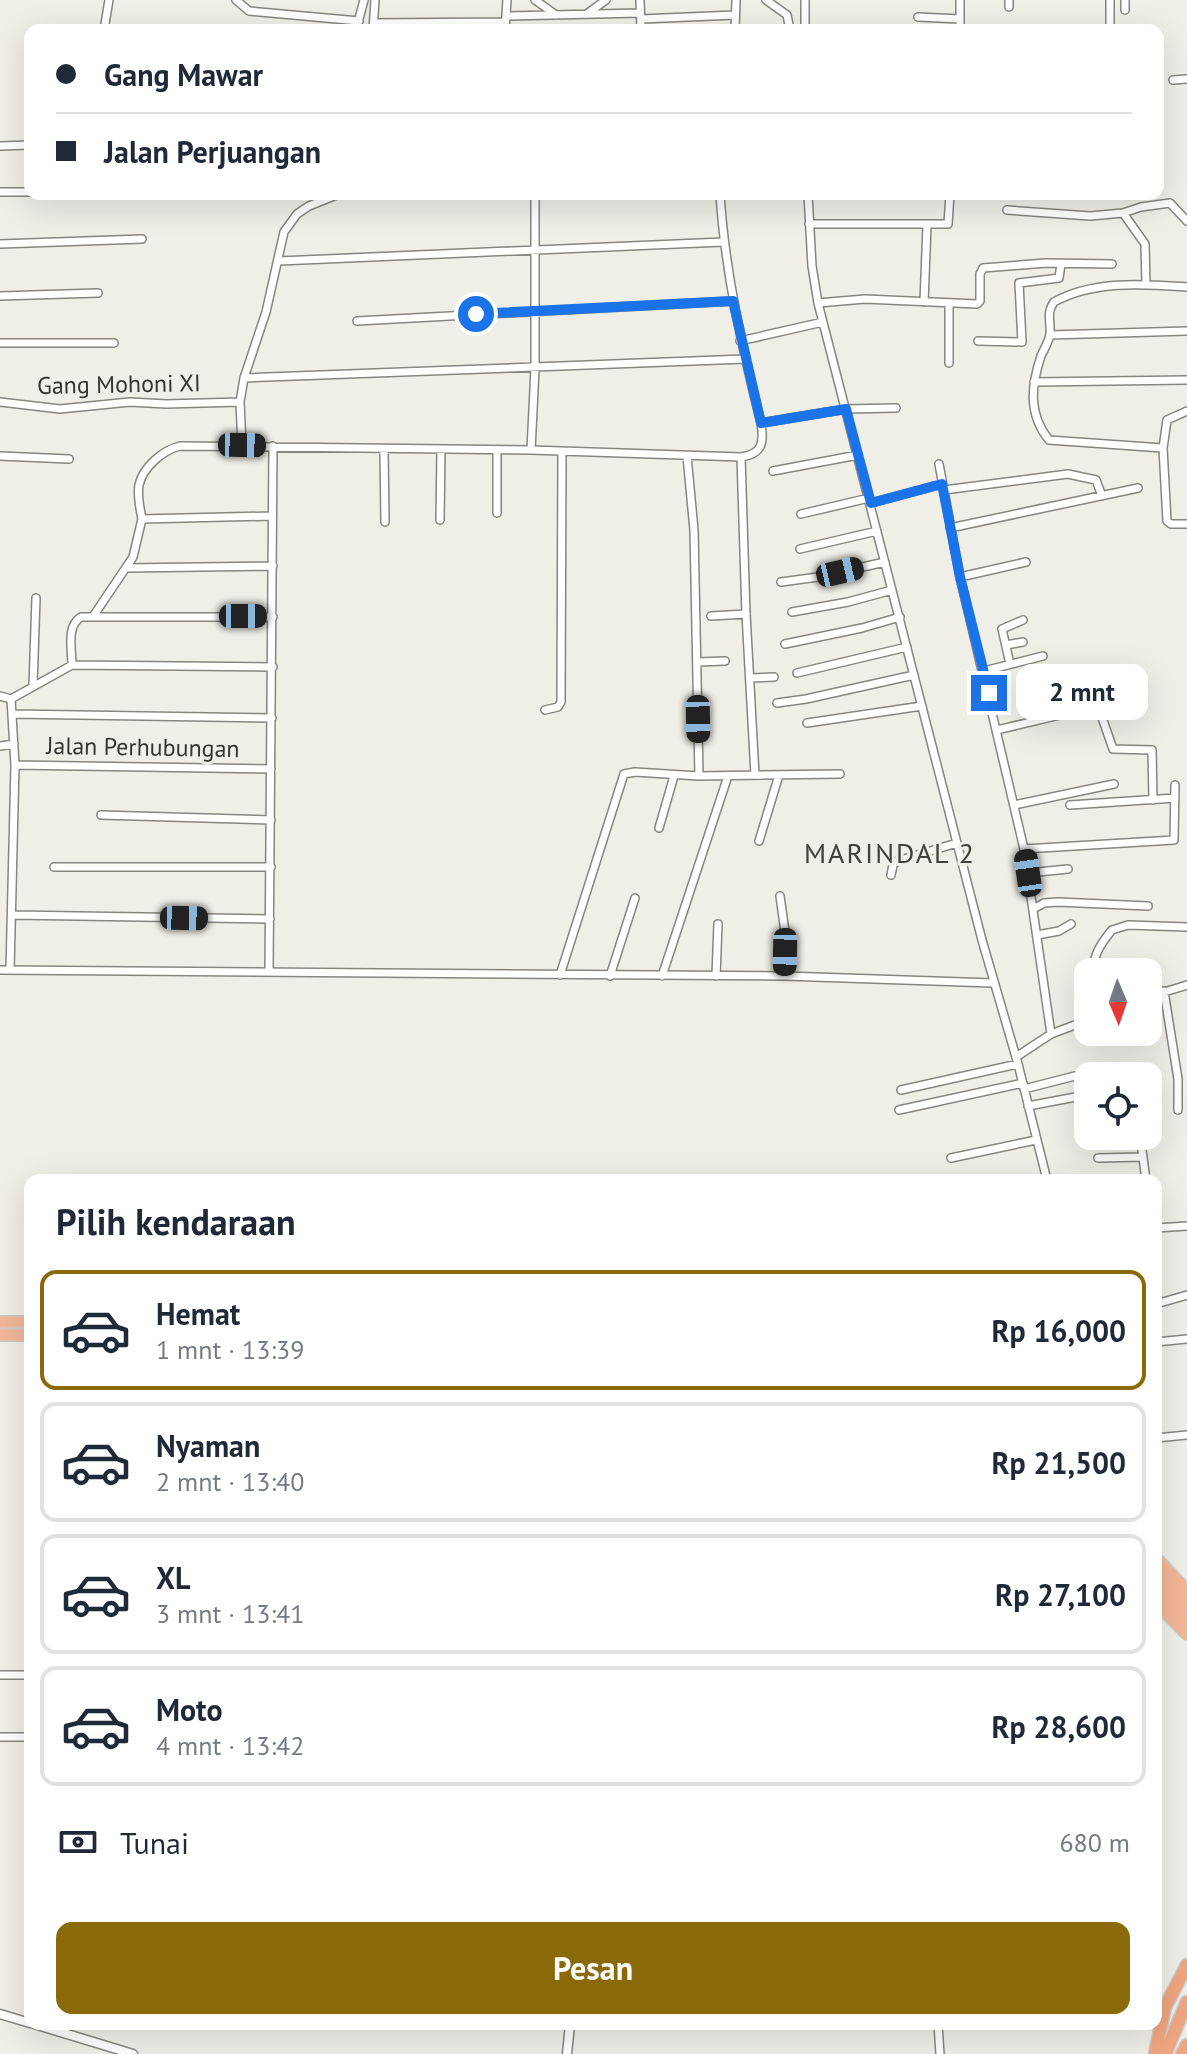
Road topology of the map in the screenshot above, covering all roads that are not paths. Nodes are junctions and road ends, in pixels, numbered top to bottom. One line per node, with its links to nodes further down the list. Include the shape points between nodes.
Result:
1 (109, 0): 24 (street)
2 (236, 0): 22 (street, via 249,11)
3 (364, 0): 22 (street)
4 (375, 0): 26 (street)
5 (507, 0): 23 (street)
6 (535, 0): 17 (street)
7 (606, 0): 16 (street)
8 (640, 0): 19 (street)
9 (736, 0): 18 (street)
10 (766, 0): 30 (street, via 787,15)
11 (805, 0): 31 (street)
12 (960, 0): 21 (street)
13 (1110, 0): 33 (street)
14 (1125, 0): 15 (street)
15 (1125, 10)
16 (586, 14): 17 (street); 19 (street)
17 (556, 15): 23 (street)
18 (735, 15): 19 (street); 29 (street)
19 (641, 16): 28 (street)
20 (918, 17): 21 (street)
21 (960, 19): 32 (street)
22 (359, 21): 25 (street)
23 (506, 23): 27 (street)
24 (105, 24)
25 (358, 24)
26 (374, 24)
27 (462, 24)
28 (641, 24)
29 (735, 24)
30 (789, 24)
31 (805, 24)
32 (960, 24)
33 (1110, 24)
34 (1187, 79): 35 (street)
35 (1173, 80)
36 (24, 145): 37 (street)
37 (0, 146)
38 (0, 192): 39 (street)
39 (24, 192)
40 (324, 200): 54 (street, via 297,214 284,232)
41 (535, 200): 53 (street)
42 (720, 200): 51 (street)
43 (808, 200): 48 (street)
44 (950, 200): 49 (street, via 949,223)
45 (1007, 210): 46 (street)
46 (1123, 213): 47 (street, via 1170,203); 57 (street, via 1145,244)
47 (1187, 221)
48 (809, 224): 49 (street); 63 (street)
49 (927, 225): 62 (street)
50 (142, 239): 52 (street)
51 (723, 242): 53 (street); 61 (street)
52 (0, 244)
53 (535, 250): 54 (street); 65 (street)
54 (279, 261): 77 (street)
55 (1061, 264): 56 (street); 64 (street, via 983,268 980,301); 71 (street, via 1059,278 1019,283 1022,342)
56 (1112, 264)
57 (1146, 284): 58 (street); 69 (street, via 1093,289 1060,299 1050,307)
58 (1187, 287)
59 (98, 293): 60 (street)
60 (0, 296)
61 (733, 301): 65 (street); 70 (street)
62 (924, 302): 63 (street); 64 (street)
63 (818, 303): 67 (street)
64 (949, 303): 75 (street)
65 (535, 311): 66 (street); 76 (street)
66 (357, 321)
67 (823, 322): 70 (street); 83 (street)
68 (1187, 331): 69 (street)
69 (1050, 335): 79 (street)
70 (740, 341): 74 (street)
71 (978, 341)
72 (0, 343): 73 (street)
73 (114, 343)
74 (745, 359): 76 (street); 85 (street)
75 (949, 363)
76 (535, 369): 77 (street); 91 (street)
77 (244, 378): 81 (street)
78 (1187, 380): 79 (street)
79 (1034, 382): 88 (street, via 1033,410 1049,440)
80 (0, 402): 81 (street, Gang Mohoni XI, via 60,409 130,402)
81 (240, 402): 86 (street)
82 (896, 408): 83 (street)
83 (846, 409): 85 (street); 94 (street)
84 (1187, 411): 88 (street, via 1167,420)
85 (761, 423): 97 (street, via 762,447)
86 (242, 445): 87 (street); 108 (street, via 180,446 164,452 139,486)
87 (273, 446): 89 (street); 107 (street)
88 (1163, 448): 111 (street, via 1167,521)
89 (384, 449): 90 (street); 110 (street)
90 (441, 450): 92 (street); 109 (street)
91 (531, 450): 92 (street); 93 (street)
92 (497, 451): 105 (street)
93 (562, 452): 96 (street); 150 (street, via 562,694 560,705)
94 (858, 455): 100 (street); 104 (street)
95 (0, 456): 98 (street)
96 (687, 456): 97 (street); 136 (street)
97 (741, 457): 124 (street)
98 (69, 459)
99 (939, 464): 101 (street)
100 (773, 471)
101 (943, 487): 103 (street, via 1068,474 1096,480); 104 (street); 112 (street)
102 (1138, 488): 103 (street)
103 (1102, 496): 112 (street)
104 (870, 500): 106 (street); 113 (street)
105 (497, 513)
106 (801, 514)
107 (272, 516): 108 (street); 117 (street)
108 (142, 519): 118 (street)
109 (440, 520)
110 (385, 522)
111 (1187, 524)
112 (950, 528): 119 (street)
113 (877, 531): 114 (street); 115 (street)
114 (800, 549)
115 (885, 562): 120 (street); 121 (street)
116 (1026, 562): 119 (street)
117 (273, 566): 118 (street); 127 (street)
118 (127, 568): 125 (street)
119 (960, 577): 140 (street)
120 (781, 582)
121 (892, 590): 123 (street); 128 (street)
122 (36, 598): 145 (street)
123 (792, 612)
124 (746, 614): 126 (street); 144 (street)
125 (94, 615): 127 (street); 138 (street, via 74,622)
126 (711, 616)
127 (273, 617): 139 (street)
128 (900, 617): 131 (street); 133 (street)
129 (1023, 620): 132 (street, via 1002,628)
130 (1023, 642): 132 (street)
131 (785, 644)
132 (1006, 645): 137 (street)
133 (907, 647): 141 (street); 142 (street)
134 (1043, 656): 137 (street)
135 (725, 661): 136 (street)
136 (698, 662): 163 (street)
137 (1010, 664): 140 (street)
138 (72, 665): 139 (street); 145 (street)
139 (273, 667): 152 (street)
140 (984, 671): 154 (street)
141 (797, 673)
142 (914, 675): 148 (street); 149 (street)
143 (774, 677): 144 (street)
144 (750, 678): 160 (street)
145 (33, 686): 147 (street)
146 (0, 696): 147 (street)
147 (11, 699): 151 (street)
148 (777, 703)
149 (922, 706): 153 (street); 177 (street)
150 (545, 710)
151 (13, 714): 152 (street); 155 (street)
152 (272, 718): 158 (street)
153 (807, 723)
154 (997, 730): 169 (street, via 1098,706 1113,749 1152,750); 171 (street)
155 (14, 744): 156 (street); 157 (street)
156 (0, 746)
157 (15, 765): 158 (street, Jalan Perhubungan); 188 (street)
158 (271, 769): 174 (street)
159 (840, 774): 161 (street)
160 (755, 775): 161 (street); 164 (street)
161 (779, 775): 176 (street)
162 (674, 776): 163 (street); 175 (street); 198 (street, via 622,776)
163 (699, 776): 164 (street)
164 (728, 776): 200 (street)
165 (1114, 784): 167 (street)
166 (1175, 785): 168 (street)
167 (1093, 787): 170 (street); 171 (street)
168 (1175, 798): 169 (street); 178 (street, via 1174,840)
169 (1153, 800): 170 (street)
170 (1097, 803): 172 (street)
171 (1014, 805): 178 (street)
172 (1070, 805)
173 (101, 815): 174 (street)
174 (271, 820): 180 (street)
175 (659, 828)
176 (759, 841)
177 (957, 843): 183 (street, via 897,861); 203 (street)
178 (1024, 849): 182 (street)
179 (54, 867): 180 (street)
180 (271, 867): 189 (street)
181 (1068, 869): 182 (street)
182 (1028, 873): 187 (street)
183 (891, 875)
184 (780, 896): 202 (street)
185 (635, 898): 199 (street)
186 (1148, 906): 187 (street, via 1058,902)
187 (1033, 909): 193 (street)
188 (12, 915): 189 (street); 196 (street)
189 (270, 919): 197 (street)
190 (718, 924): 201 (street)
191 (1071, 924): 193 (street)
192 (1187, 927): 194 (street, via 1128,925 1112,930)
193 (1037, 935): 207 (street)
194 (1095, 958)
195 (0, 970): 196 (street)
196 (10, 970): 197 (street)
197 (269, 972): 198 (street)
198 (560, 975): 199 (street)
199 (610, 976): 200 (street)
200 (662, 976): 201 (street)
201 (716, 976): 202 (street)
202 (785, 976): 203 (street)
203 (993, 983): 208 (street)
204 (1187, 985): 205 (street)
205 (1164, 991): 215 (street)
206 (1074, 1025): 207 (street)
207 (1051, 1034): 208 (street)
208 (1017, 1060): 210 (street); 211 (street)
209 (1074, 1076): 210 (street)
210 (1023, 1086): 213 (street); 214 (street)
211 (901, 1090)
212 (1074, 1097): 213 (street)
213 (1028, 1106): 216 (street)
214 (899, 1110)
215 (1178, 1110)
216 (1036, 1140): 219 (street); 221 (street)
217 (1142, 1150): 218 (street)
218 (1143, 1157): 220 (street); 222 (street)
219 (951, 1158)
220 (1098, 1158)
221 (1045, 1174)
222 (1145, 1174)
223 (1187, 1226): 224 (street)
224 (1162, 1228)
225 (1187, 1295): 226 (street)
226 (1162, 1302)
227 (0, 1322): 228 (highway)
228 (24, 1322)
229 (0, 1335): 230 (highway)
230 (24, 1335)
231 (1187, 1339): 232 (street)
232 (1162, 1341)
233 (1187, 1435): 234 (street)
234 (1162, 1437)
235 (1162, 1564): 237 (highway)
236 (1162, 1579): 239 (highway)
237 (1187, 1591)
238 (1162, 1594): 241 (highway)
239 (1187, 1606)
240 (1162, 1609): 242 (highway)
241 (1187, 1621)
242 (1187, 1634)
243 (0, 1675): 244 (street)
244 (24, 1675)
245 (0, 1737): 246 (street)
246 (24, 1737)
247 (1187, 1965): 251 (highway)
248 (1187, 2002): 261 (highway)
249 (0, 2014): 250 (street)
250 (24, 2021)
251 (1162, 2021)
252 (55, 2030): 257 (street)
253 (569, 2030): 258 (street)
254 (938, 2030): 259 (street)
255 (1160, 2030): 260 (highway)
256 (1187, 2045): 262 (highway)
257 (133, 2054)
258 (567, 2054)
259 (940, 2054)
260 (1155, 2054)
261 (1165, 2054)
262 (1182, 2054)

